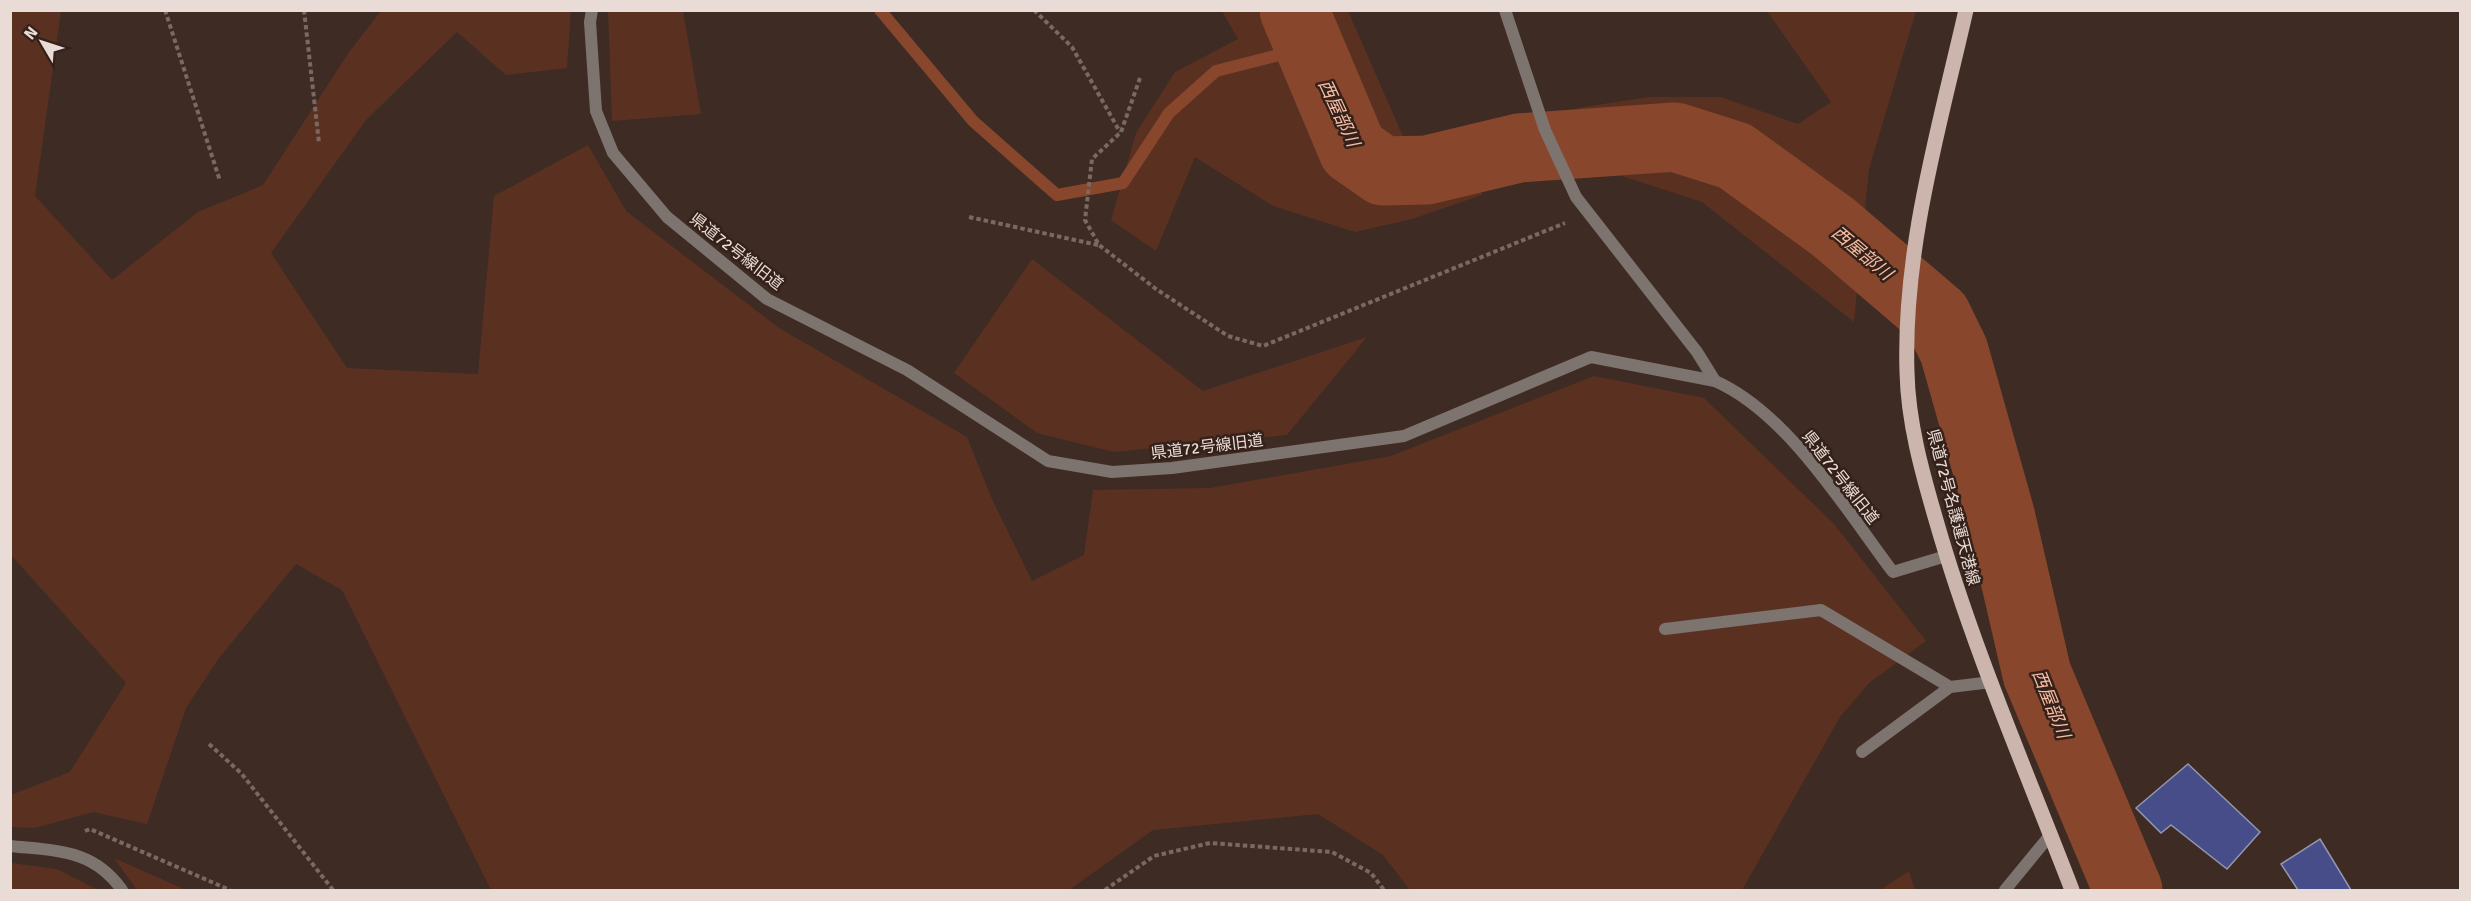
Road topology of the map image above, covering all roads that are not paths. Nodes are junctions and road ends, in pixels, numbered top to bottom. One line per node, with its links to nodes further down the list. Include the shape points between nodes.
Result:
1 (592, 10): 4 (street, 県道72号線旧道, via 596,111 613,153 667,217 767,298 907,370 1048,461 1112,472 1172,468 1404,436 1591,357)
2 (1505, 10): 4 (street, via 1545,130 1576,197 1697,352)
3 (1966, 10): 5 (main road, 県道72号名護運天港線, via 1923,197 1907,335 1910,408 1920,463)
4 (1715, 381): 5 (street, 県道72号線旧道, via 1746,398 1800,447 1893,572)
5 (1946, 556): 7 (main road, 県道72号名護運天港線)
6 (1665, 629): 8 (street, via 1821,610)
7 (1992, 682): 8 (street); 10 (main road, 県道72号名護運天港線)
8 (1950, 687): 9 (street)
9 (1862, 752)
10 (2050, 834): 13 (street); 14 (main road, 県道72号名護運天港線)
11 (10, 846): 12 (street, via 70,852 110,873)
12 (122, 891)
13 (2005, 891)
14 (2072, 891)

